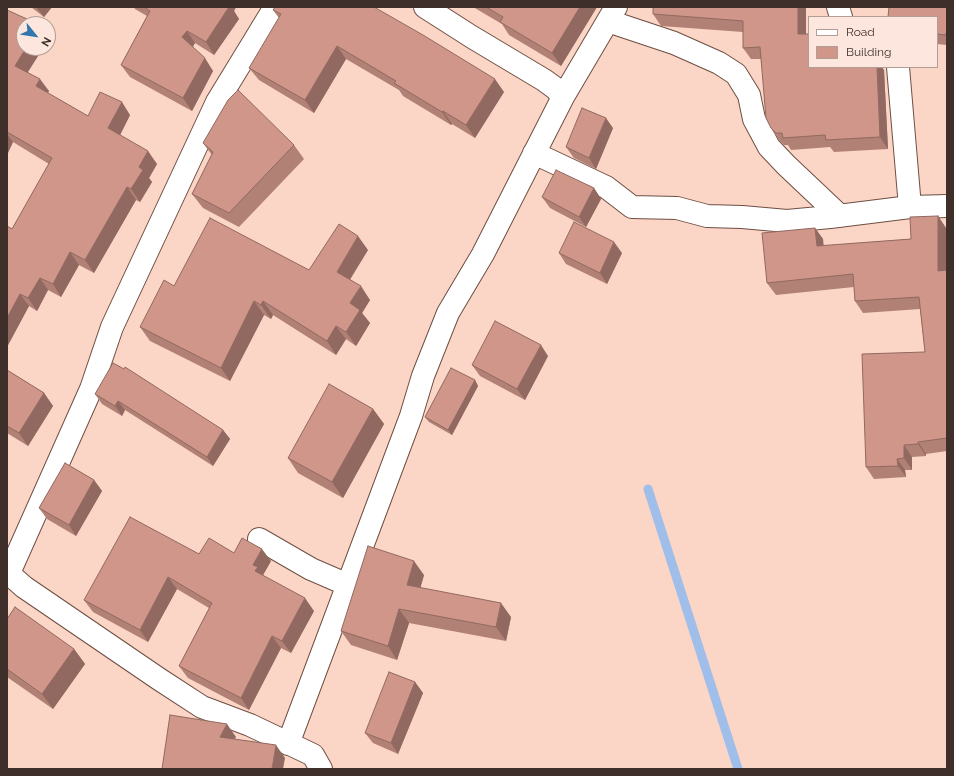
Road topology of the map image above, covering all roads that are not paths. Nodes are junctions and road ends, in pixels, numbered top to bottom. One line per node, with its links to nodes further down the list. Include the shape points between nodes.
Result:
1 (275, 7): 11 (street, via 217,102 112,328 91,389)
2 (425, 7): 5 (street, via 544,80)
3 (612, 14): 5 (street); 9 (street, via 719,63 736,74 749,95 754,119 769,147)
4 (898, 68): 8 (street)
5 (563, 96): 6 (street)
6 (534, 153): 9 (street, via 606,187 632,207 677,208 708,216 742,216 787,221); 12 (street, via 483,254 448,313)
7 (947, 206): 8 (street)
8 (910, 207): 9 (street)
9 (840, 216)
10 (259, 539): 12 (street, via 311,569)
11 (8, 572): 13 (street, via 24,587 202,706 250,725)
12 (348, 585): 13 (street)
13 (288, 744): 14 (street, via 313,755)
14 (321, 769)

